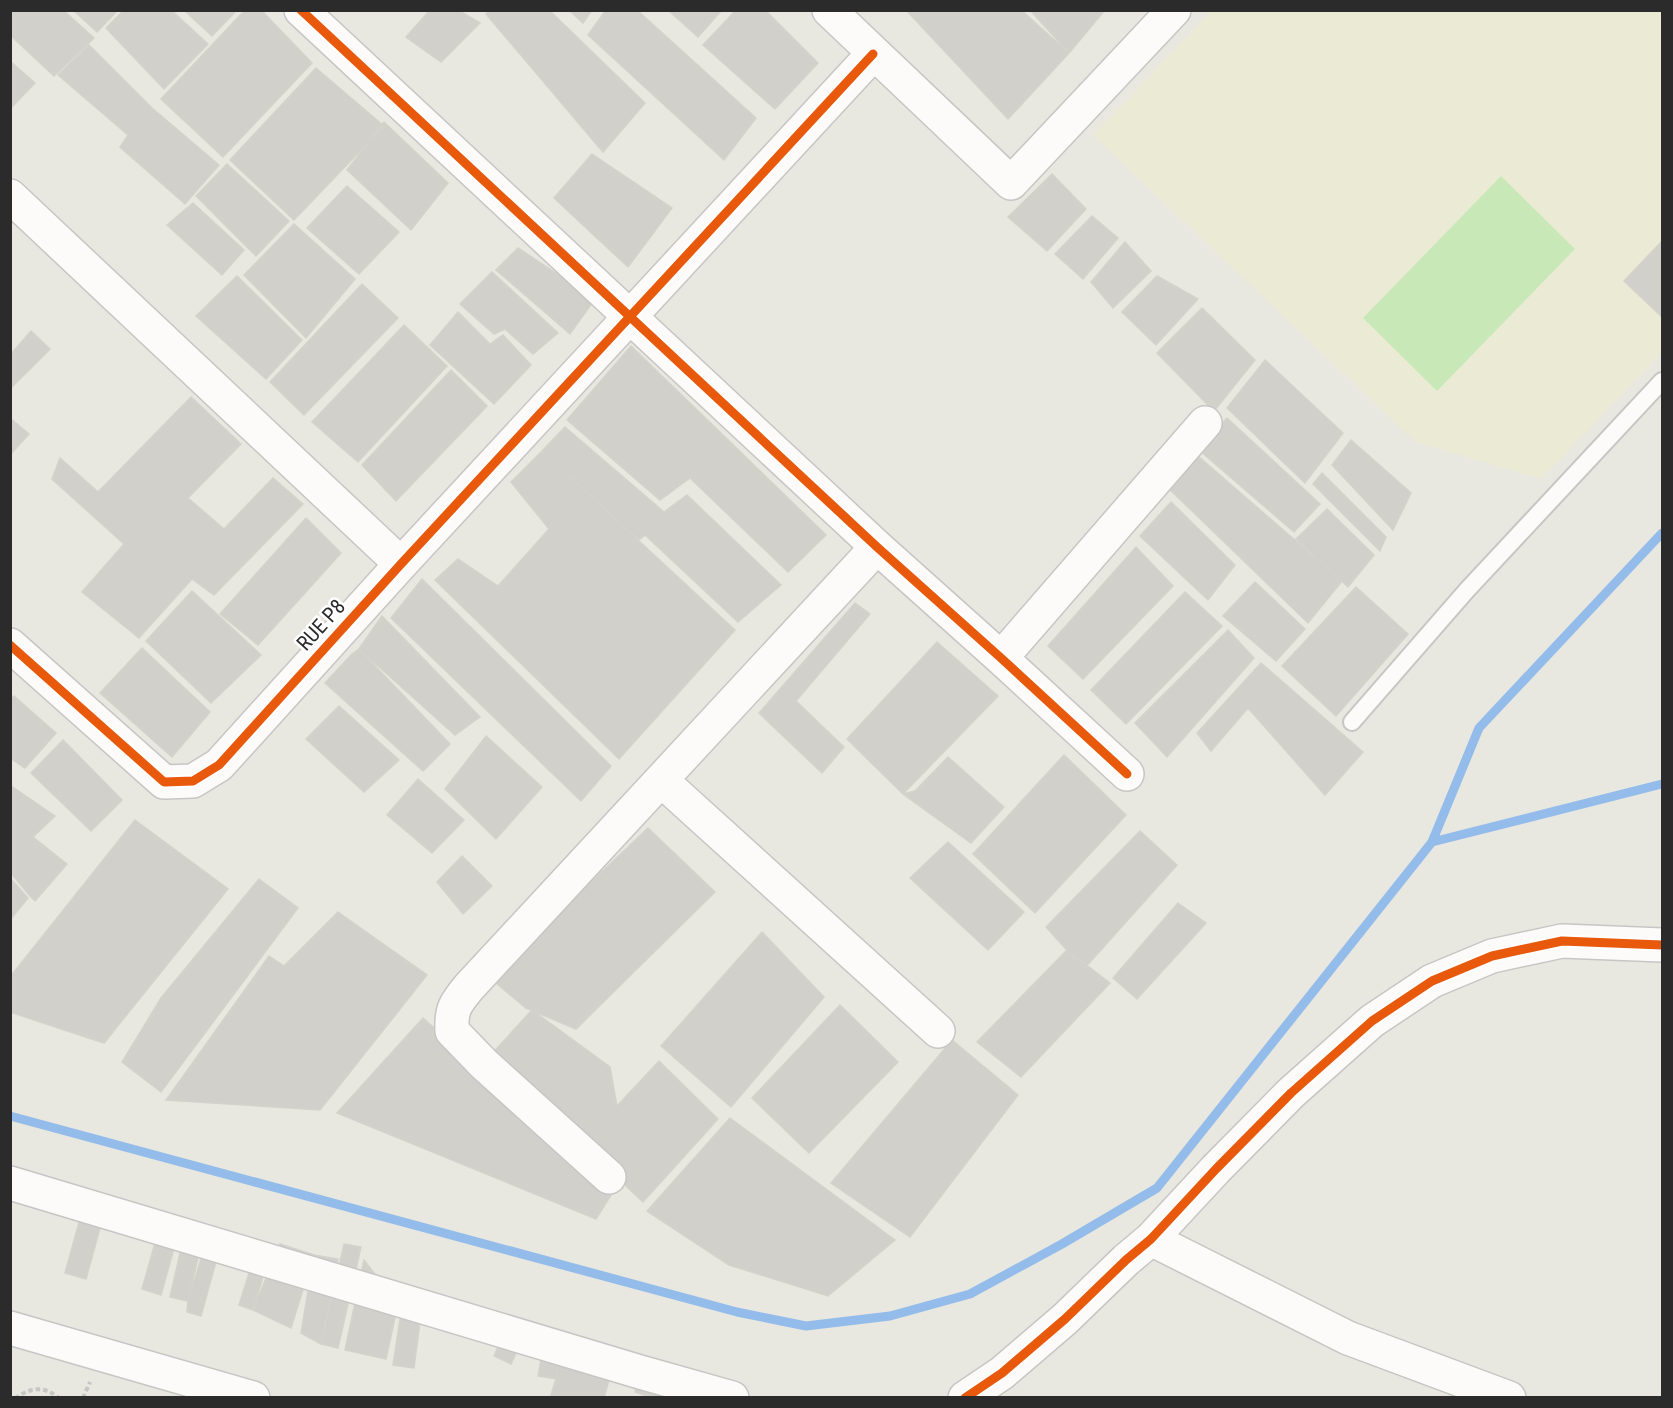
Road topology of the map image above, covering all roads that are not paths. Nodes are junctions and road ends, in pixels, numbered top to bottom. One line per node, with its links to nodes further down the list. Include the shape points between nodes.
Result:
1 (302, 10): 6 (street)
2 (829, 10): 4 (street)
3 (1174, 10): 4 (street, via 1011,183)
4 (873, 54): 6 (street, RUE P8)
5 (10, 196): 10 (street)
6 (630, 316): 9 (street); 10 (street, RUE P8)
7 (1662, 381): 13 (lane, via 1467,590)
8 (1205, 423): 12 (street)
9 (877, 547): 12 (street); 15 (street)
10 (401, 564): 11 (street, RUE P8, via 219,765 193,781 164,782)
11 (10, 645)
12 (1001, 658): 14 (street)
13 (1352, 722)
14 (1127, 774)
15 (661, 780): 17 (street); 18 (street, via 469,987 452,1014 452,1031 465,1045)
16 (1662, 945): 20 (street, via 1562,941 1492,956 1432,981 1372,1021 1292,1094)
17 (938, 1031)
18 (609, 1178)
19 (10, 1183): 23 (street)
20 (1151, 1239): 24 (street, via 1002,1373); 25 (street, via 1348,1338)
21 (10, 1328): 22 (street)
22 (253, 1398)
23 (732, 1398)
24 (965, 1398)
25 (1509, 1398)

